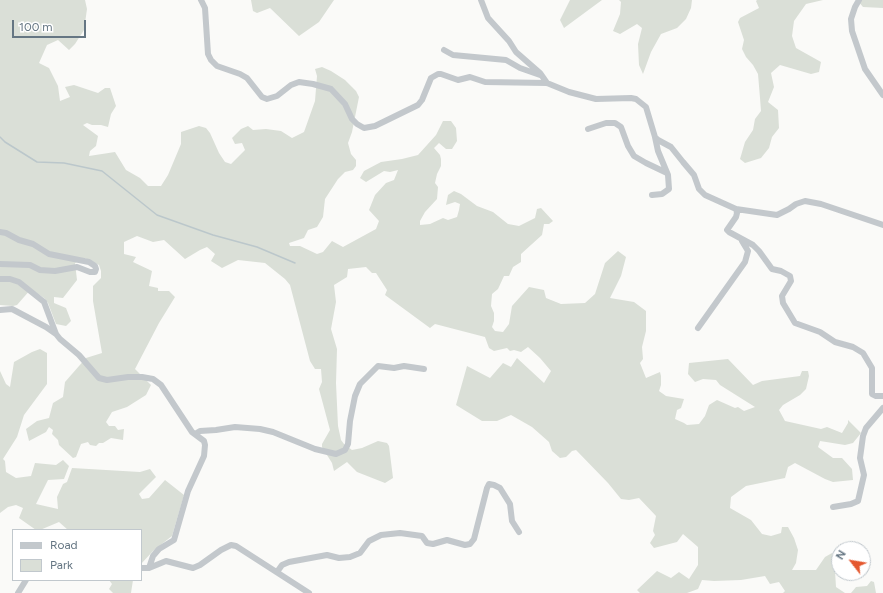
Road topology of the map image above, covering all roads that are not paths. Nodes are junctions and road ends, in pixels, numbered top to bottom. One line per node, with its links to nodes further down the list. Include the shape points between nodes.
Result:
1 (201, 0): 6 (street, via 205,8 208,54 217,66 247,78 262,97 277,96 299,82 331,89 345,104 352,119 364,128 375,126 418,105 431,78 438,74 458,80 470,77 484,82)
2 (481, 0): 5 (street, via 488,18 516,52)
3 (859, 0): 7 (street, via 851,19 852,31 865,69)
4 (444, 50): 5 (street, via 453,55 506,60)
5 (542, 75): 6 (street)
6 (547, 83): 9 (street, via 596,99 636,99 646,107)
7 (883, 95)
8 (588, 129): 10 (street, via 615,123 621,127 634,156)
9 (655, 137): 10 (street); 12 (street, via 671,148 694,175 699,189 705,195)
10 (667, 173): 11 (street, via 669,189 662,194)
11 (652, 194)
12 (736, 209): 13 (street, via 777,215 806,201); 15 (street, via 736,217 727,230)
13 (883, 225)
14 (0, 232): 16 (street, via 33,244 49,254 89,262 96,269 95,272 77,268 55,271)
15 (740, 238): 19 (street, via 748,251 745,262); 22 (street, via 753,245 772,269 790,276 791,281 782,296 783,303 795,323 863,353 872,368 872,394)
16 (0, 264)
17 (0, 279): 20 (street, via 19,282 44,302)
18 (0, 310): 20 (street, via 12,309)
19 (698, 328)
20 (56, 334): 24 (street, via 99,378 153,379 161,385)
21 (424, 369): 24 (street, via 378,366 360,384 350,421 348,444 345,450 336,454 260,429 235,427 200,431)
22 (883, 396)
23 (883, 408): 25 (street, via 866,428 863,436 860,458 864,475 858,501)
24 (195, 434): 28 (street, via 204,441 204,456 188,491 174,540 159,549 153,556)
25 (833, 507)
26 (519, 532): 29 (street, via 512,521 510,504 500,488 489,484 474,539 470,544 447,540 433,544 427,543 422,536 400,533 380,535 368,541 360,553 350,557 327,556 289,562 282,565)
27 (142, 568): 28 (street)
28 (149, 568): 29 (street, via 166,561 193,568 231,545)
29 (277, 572): 32 (street)
30 (25, 581): 31 (street)
31 (18, 593)
32 (309, 593)

